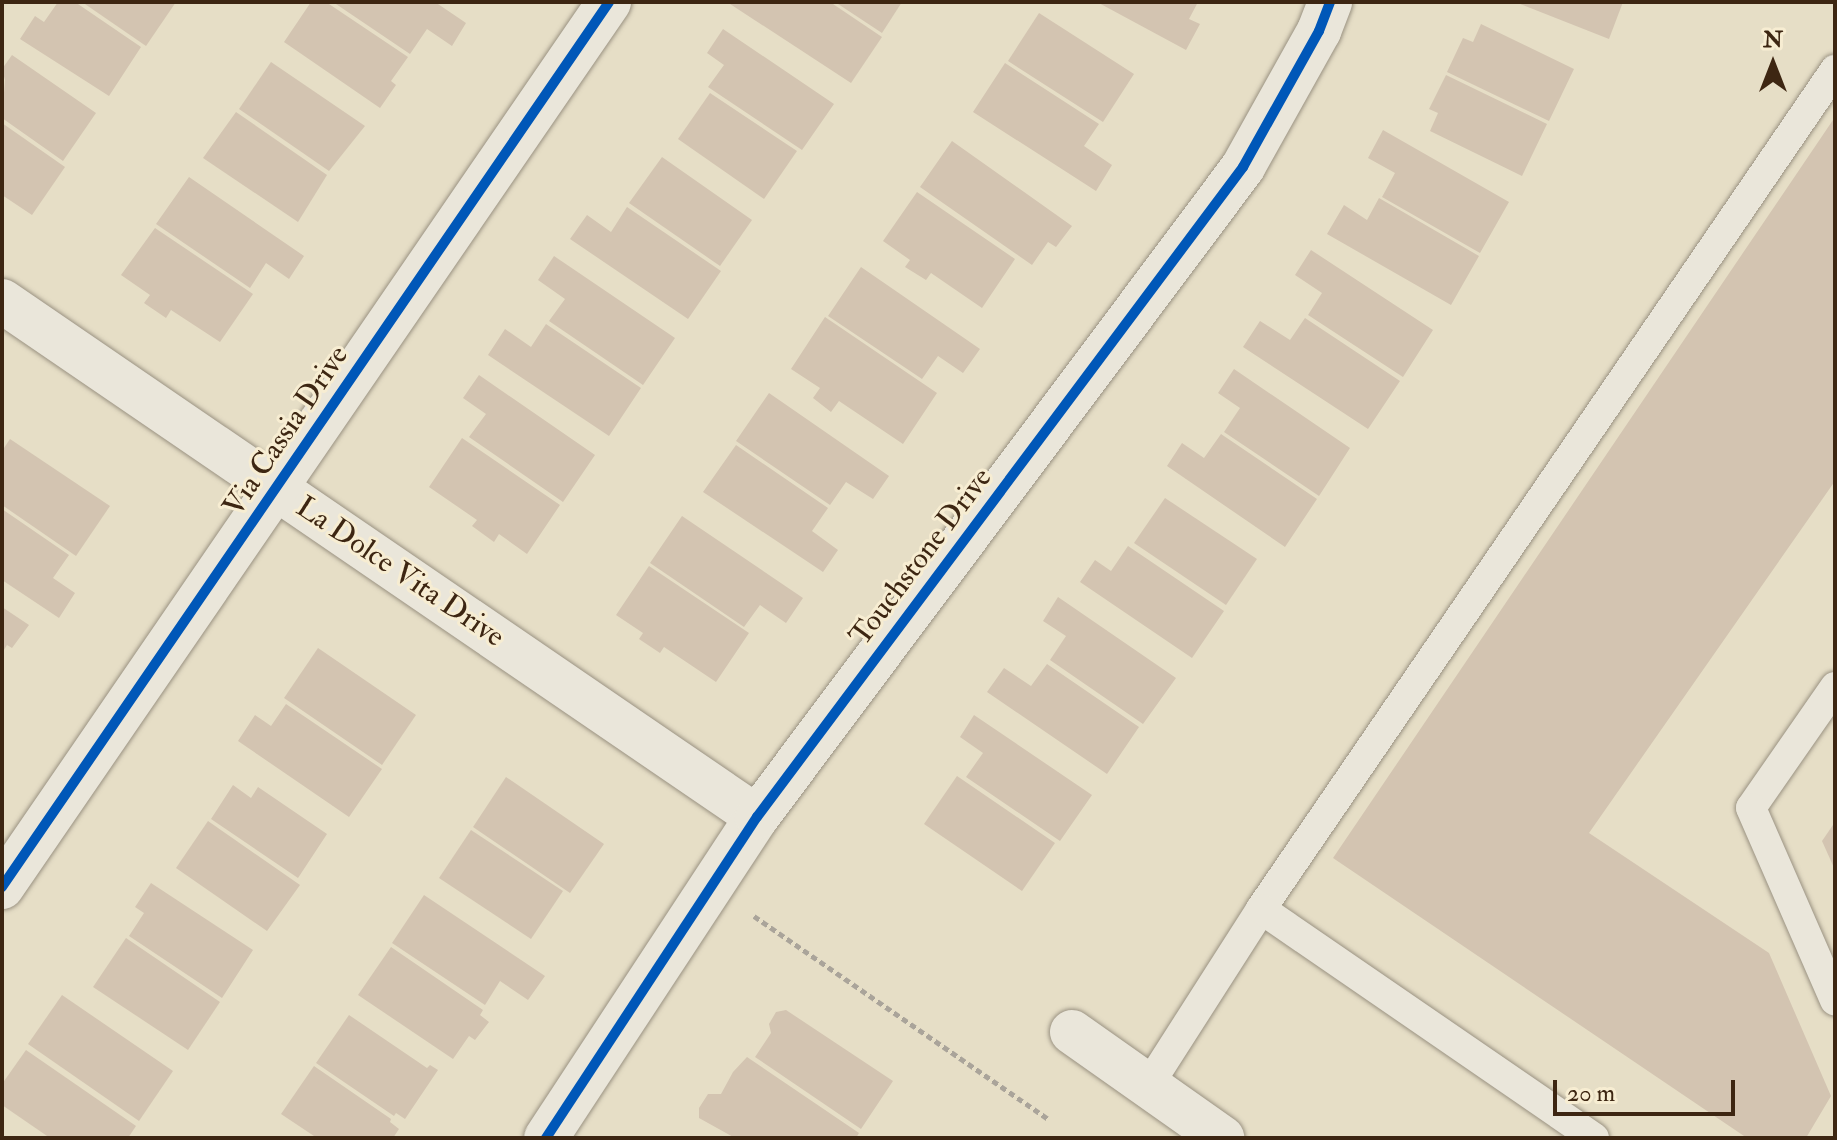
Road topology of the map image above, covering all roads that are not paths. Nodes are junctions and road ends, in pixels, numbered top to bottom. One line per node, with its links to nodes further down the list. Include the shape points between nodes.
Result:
1 (609, 2): 5 (street, Via Cassia Drive)
2 (1330, 2): 7 (street, Touchstone Drive, via 1243,167)
3 (1835, 70): 9 (lane)
4 (2, 301): 5 (street, La Dolce Vita Drive)
5 (277, 488): 7 (street, La Dolce Vita Drive); 8 (street, Via Cassia Drive)
6 (1835, 687): 10 (lane, via 1751,808)
7 (757, 817): 13 (street, Touchstone Drive)
8 (2, 887)
9 (1261, 909): 12 (lane); 15 (lane)
10 (1835, 1000)
11 (1072, 1032): 12 (street)
12 (1148, 1086): 14 (street)
13 (546, 1138)
14 (1222, 1138)
15 (1594, 1138)

